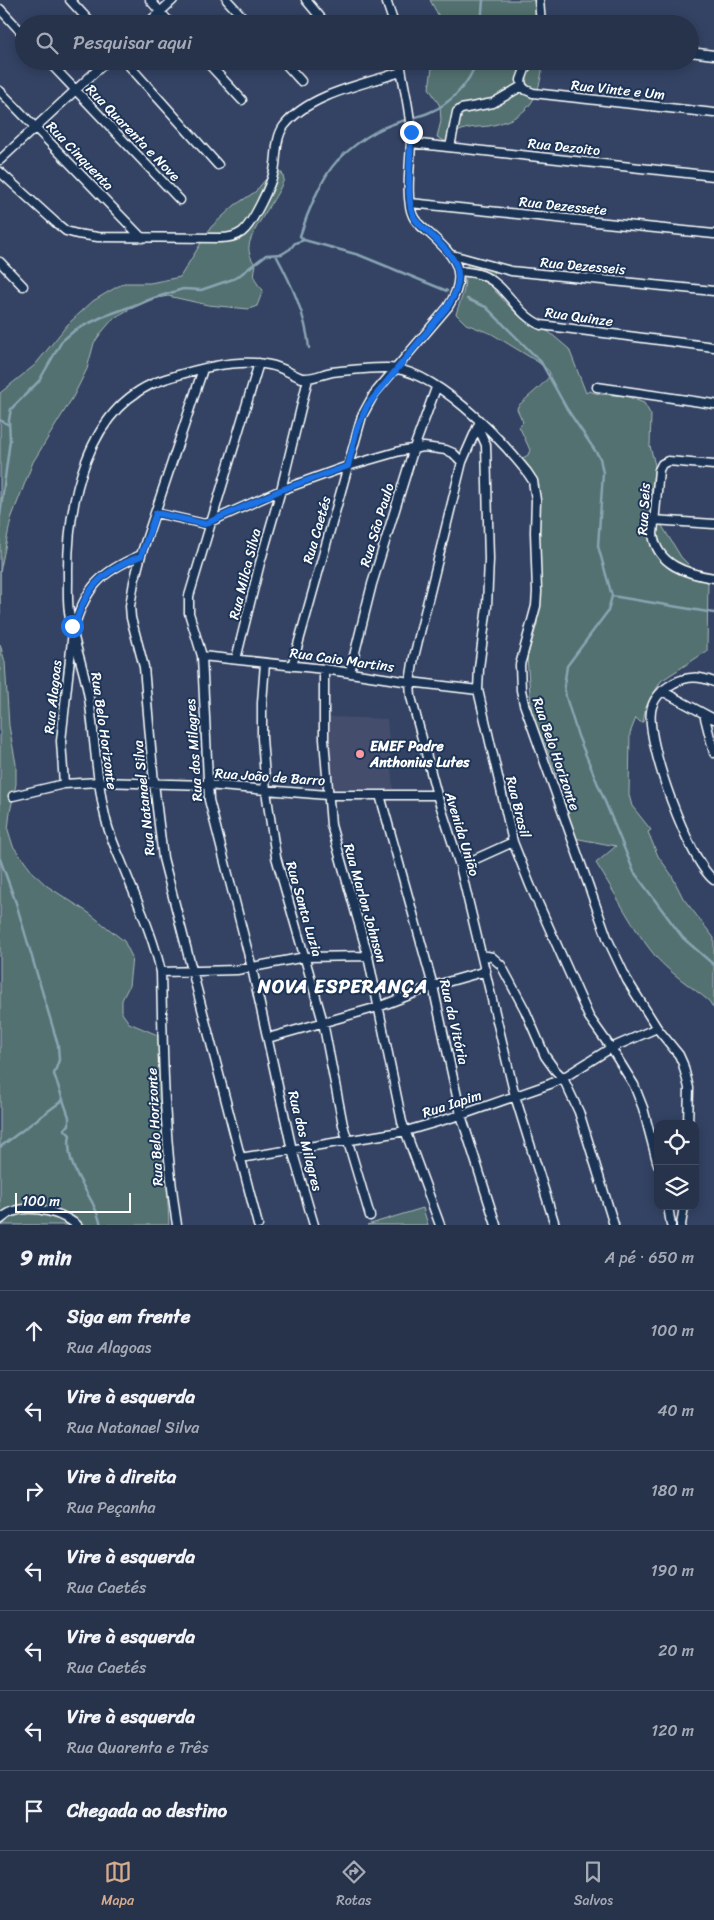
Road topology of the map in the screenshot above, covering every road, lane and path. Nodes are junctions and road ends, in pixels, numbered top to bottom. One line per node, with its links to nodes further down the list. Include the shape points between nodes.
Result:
1 (70, 0): 10 (street)
2 (150, 0): 9 (street)
3 (172, 0): 9 (street)
4 (227, 0): 13 (street)
5 (306, 0): 14 (street)
6 (386, 0): 15 (street)
7 (539, 0): 16 (street)
8 (0, 9): 17 (street)
9 (160, 12): 11 (street); 12 (street)
10 (84, 15)
11 (157, 15)
12 (163, 15)
13 (241, 15)
14 (318, 15)
15 (391, 15)
16 (540, 15)
17 (15, 25)
18 (699, 54): 19 (street)
19 (714, 56)
20 (56, 70): 30 (street, Rua Quarenta e Nove)
21 (97, 70): 30 (street)
22 (134, 70): 37 (street)
23 (214, 70): 31 (street)
24 (292, 70): 27 (street)
25 (525, 70): 28 (street)
26 (401, 72): 34 (street); 43 (street, via 335,93 297,114 284,126 268,190 248,226 241,232 233,237 220,238)
27 (301, 80)
28 (522, 86): 32 (street, Rua Vinte e Um, via 533,93); 35 (street, via 493,103 457,112)
29 (0, 91): 33 (street, Rua Cinquenta)
30 (76, 91): 33 (street); 40 (street, Rua Quarenta e Nove)
31 (242, 100)
32 (714, 113)
33 (36, 127): 36 (street); 43 (street, Rua Cinquenta)
34 (411, 143): 35 (street, Rua Dezoito); 41 (street)
35 (450, 147): 39 (street, Rua Dezoito)
36 (0, 160)
37 (218, 165)
38 (0, 172): 43 (street, via 66,230 86,236)
39 (714, 176)
40 (180, 200)
41 (410, 203): 42 (street, Rua Dezessete); 44 (street, via 418,224)
42 (714, 234)
43 (142, 238)
44 (452, 256): 46 (street); 48 (street, Rua Dezesseis, via 511,271)
45 (0, 262): 47 (street)
46 (459, 272): 49 (street, Rua Quinze, via 476,273 492,280 525,316 541,326); 51 (street, Rua Caetés, via 455,295)
47 (23, 286)
48 (714, 291)
49 (714, 347)
50 (259, 363): 52 (street, Rua Belo Horizonte); 53 (street, Rua Belo Horizonte); 65 (street, Rua dos Milagres)
51 (398, 368): 53 (street, Rua Belo Horizonte, via 330,373); 55 (street, Rua Belo Horizonte, via 410,371); 61 (street, Rua Caetés, via 367,406 357,429)
52 (203, 369): 63 (street, Rua Natanael Silva); 69 (street, Rua Belo Horizonte, via 155,382 139,390 108,421 93,446 75,492 70,528 69,605)
53 (308, 379): 62 (street, Rua Milca Silva)
54 (597, 387): 56 (street)
55 (436, 388): 57 (street, Rua Belo Horizonte, via 463,405); 58 (street, Rua São Paulo)
56 (714, 404)
57 (479, 424): 59 (street, Avenida União); 78 (street, Rua Brasil, via 486,452 489,559); 105 (street, Rua Belo Horizonte, via 527,472 535,491 537,592 520,665 524,704 608,940 627,980)
58 (414, 448): 59 (street, via 438,447 453,453); 61 (street); 75 (street, Rua São Paulo, via 372,584)
59 (462, 462): 76 (street, Avenida União)
60 (714, 464): 64 (street, Rua Seis, via 668,461 662,464)
61 (348, 466): 62 (street); 73 (street, Rua Caetés)
62 (281, 490): 65 (street); 71 (street, Rua Milca Silva)
63 (156, 513): 65 (street, via 198,524); 67 (street, Rua Natanael Silva)
64 (653, 520): 66 (street); 68 (street, Rua Seis, via 654,543 666,561 687,572)
65 (211, 522): 70 (street, Rua dos Milagres, via 189,596 189,613)
66 (714, 524)
67 (141, 556): 69 (street, Rua Alagoas, via 107,573 89,591 82,601); 84 (street, Rua Natanael Silva, via 130,606 144,667)
68 (714, 578)
69 (73, 631): 83 (street, Rua Belo Horizonte, via 88,690); 85 (street, Rua Alagoas, via 61,741)
70 (202, 656): 71 (street, Rua Caio Martins); 86 (street, Rua dos Milagres)
71 (236, 660): 72 (street, Rua Caio Martins)
72 (265, 663): 73 (street, Rua Caio Martins); 87 (street, Rua Santa Luzia, via 262,720)
73 (292, 666): 74 (street, Rua Caio Martins)
74 (324, 669): 75 (street, Rua Caio Martins); 88 (street, Rua Marlon Johnson)
75 (350, 672): 76 (street, Rua Caio Martins)
76 (410, 682): 78 (street, Rua Caio Martins); 89 (street, Avenida União, via 414,710)
77 (714, 682): 79 (street, via 689,677)
78 (478, 690): 92 (street, Rua Brasil)
79 (662, 691): 80 (street); 94 (street, via 653,704 650,717 659,766 687,836 705,871)
80 (704, 714): 81 (street); 82 (street)
81 (714, 719)
82 (714, 753)
83 (99, 782): 84 (street, Rua João de Barro); 85 (street, Rua João de Barro); 100 (street, Rua Belo Horizonte, via 108,828 155,948)
84 (154, 783): 86 (street, Rua João de Barro); 101 (street, Rua Natanael Silva, via 162,858)
85 (64, 784): 90 (street, Rua João de Barro)
86 (207, 785): 87 (street, Rua João de Barro); 98 (street, Rua dos Milagres)
87 (266, 791): 88 (street, Rua João de Barro); 97 (street, Rua Santa Luzia, via 281,877)
88 (327, 794): 91 (street, Rua João de Barro); 96 (street, Rua Marlon Johnson, via 333,837)
89 (437, 795): 91 (street, Rua João de Barro); 93 (street, Avenida União)
90 (13, 796)
91 (380, 796): 102 (street, Rua da Vitória)
92 (513, 842): 93 (street); 107 (street, Rua Brasil, via 589,1017)
93 (460, 866): 95 (street, Avenida União)
94 (714, 880)
95 (482, 955): 99 (street, Avenida União); 108 (street, via 492,957 501,965 545,1056)
96 (368, 956): 97 (street); 103 (street, Rua Marlon Johnson)
97 (305, 957): 98 (street); 104 (street, Rua Santa Luzia)
98 (252, 968): 101 (street); 106 (street, Rua dos Milagres)
99 (486, 971): 102 (street); 109 (street, Avenida União)
100 (161, 972): 101 (street); 122 (street, Rua Belo Horizonte, via 170,1184)
101 (193, 972): 116 (street, Rua Natanael Silva)
102 (433, 986): 103 (street); 110 (street, Rua da Vitória)
103 (378, 1007): 104 (street); 112 (street, Rua Marlon Johnson)
104 (323, 1022): 106 (street); 113 (street, Rua Santa Luzia)
105 (657, 1028): 107 (street, Rua Iapim); 111 (street, Rua Belo Horizonte, via 679,1054 683,1064 689,1088)
106 (268, 1038): 114 (street, Rua dos Milagres)
107 (611, 1048): 108 (street, Rua Iapim); 115 (street, Rua Brasil, via 639,1097)
108 (563, 1078): 109 (street, Rua Iapim); 128 (street, via 579,1112)
109 (515, 1096): 110 (street, Rua Iapim); 127 (street, Avenida União)
110 (461, 1114): 112 (street, Rua Iapim); 126 (street, Rua da Vitória)
111 (688, 1120)
112 (406, 1131): 113 (street, Rua Iapim); 125 (street, Rua Marlon Johnson)
113 (348, 1141): 114 (street, Rua Iapim); 119 (street, Rua Santa Luzia)
114 (292, 1150): 116 (street, Rua Iapim); 124 (street, Rua dos Milagres)
115 (654, 1151)
116 (240, 1158): 123 (street, Rua Natanael Silva)
117 (669, 1210): 129 (street)
118 (683, 1210): 130 (street)
119 (370, 1216)
120 (0, 1220): 121 (street, via 12,1212 35,1209)
121 (77, 1225)
122 (177, 1225)
123 (258, 1225)
124 (314, 1225)
125 (440, 1225)
126 (496, 1225)
127 (555, 1225)
128 (614, 1225)
129 (672, 1225)
130 (681, 1225)

